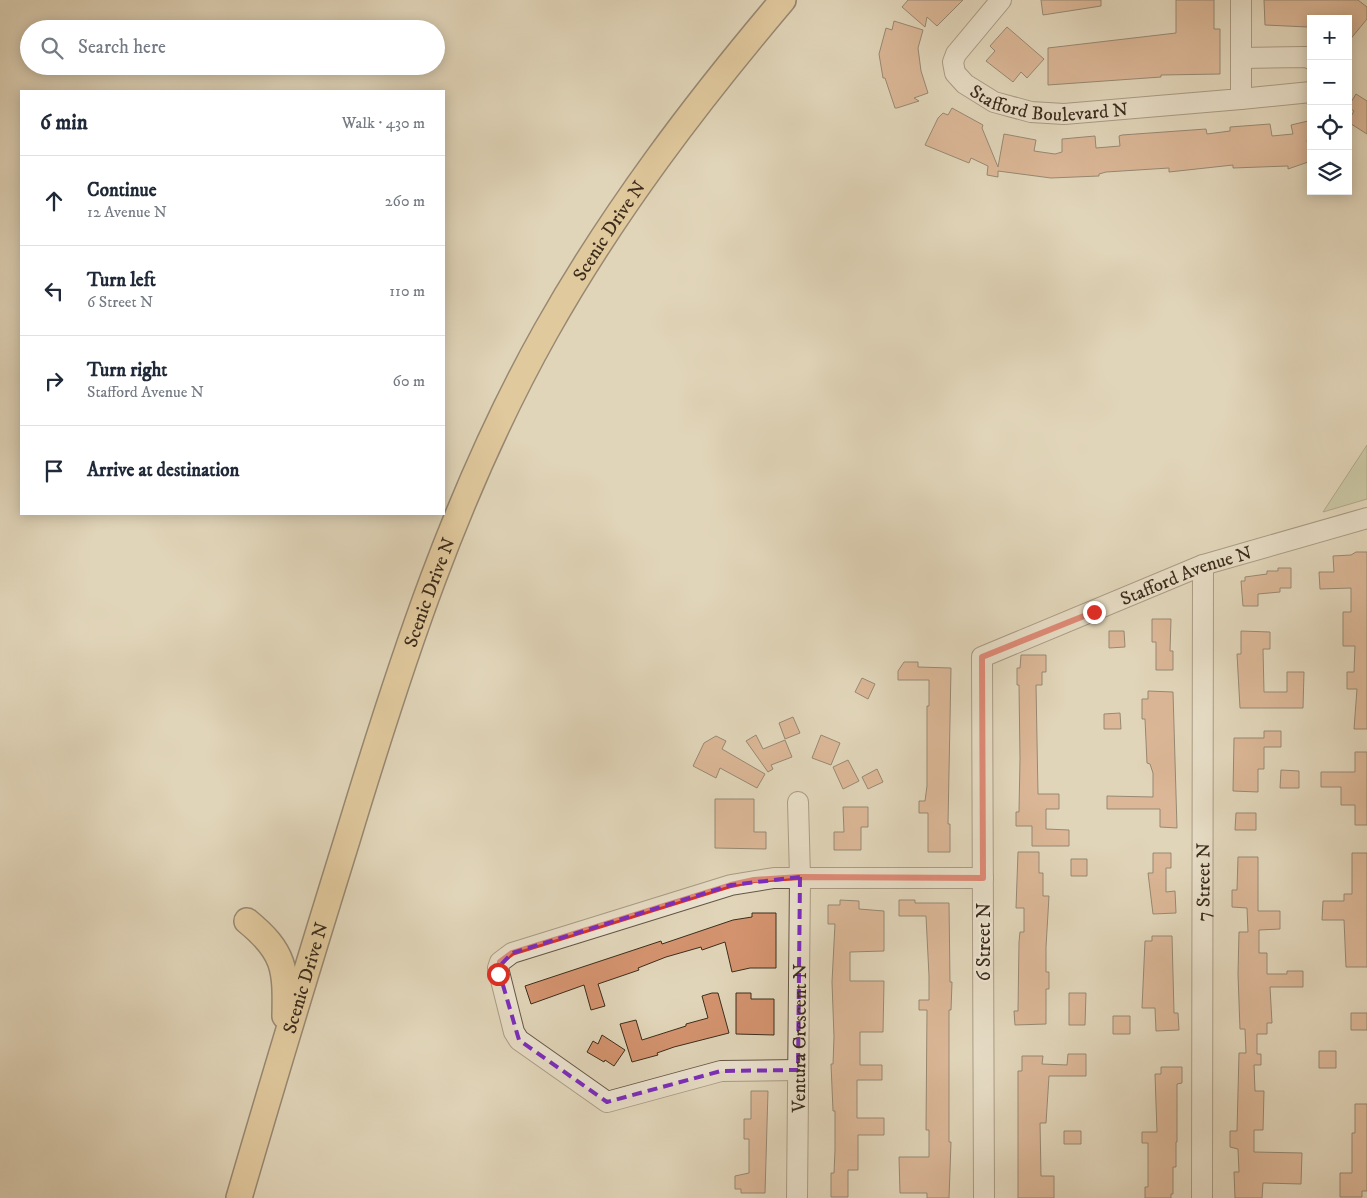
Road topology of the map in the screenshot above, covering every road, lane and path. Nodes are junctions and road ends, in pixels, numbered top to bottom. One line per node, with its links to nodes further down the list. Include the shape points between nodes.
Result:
1 (783, 0): 15 (main road, Scenic Drive N, via 694,108 610,226 545,333 475,475 406,650)
2 (1001, 0): 7 (street, Stafford Boulevard N, via 960,47 953,62 959,79 994,102 1031,112 1064,114)
3 (1241, 0): 5 (street)
4 (1307, 57): 5 (street)
5 (1242, 58): 7 (street)
6 (1307, 92): 7 (street, Stafford Boulevard N)
7 (1241, 100)
8 (1367, 518): 9 (street, Stafford Avenue N)
9 (1203, 565): 10 (street, Stafford Avenue N); 20 (street, 7 Street N)
10 (982, 657): 13 (street, 6 Street N)
11 (798, 802): 12 (street, Ventura Crescent N)
12 (800, 877): 13 (street); 16 (street, Ventura Crescent N); 16 (street, via 731,885 512,953 500,962 498,974 519,1040 607,1102 721,1070)
13 (983, 878): 19 (street, 6 Street N)
14 (247, 921): 15 (main road, via 272,943 283,967)
15 (284, 1044): 17 (main road, Scenic Drive N)
16 (798, 1070): 18 (street, Ventura Crescent N)
17 (239, 1198)
18 (798, 1198)
19 (984, 1198)
20 (1202, 1198)

